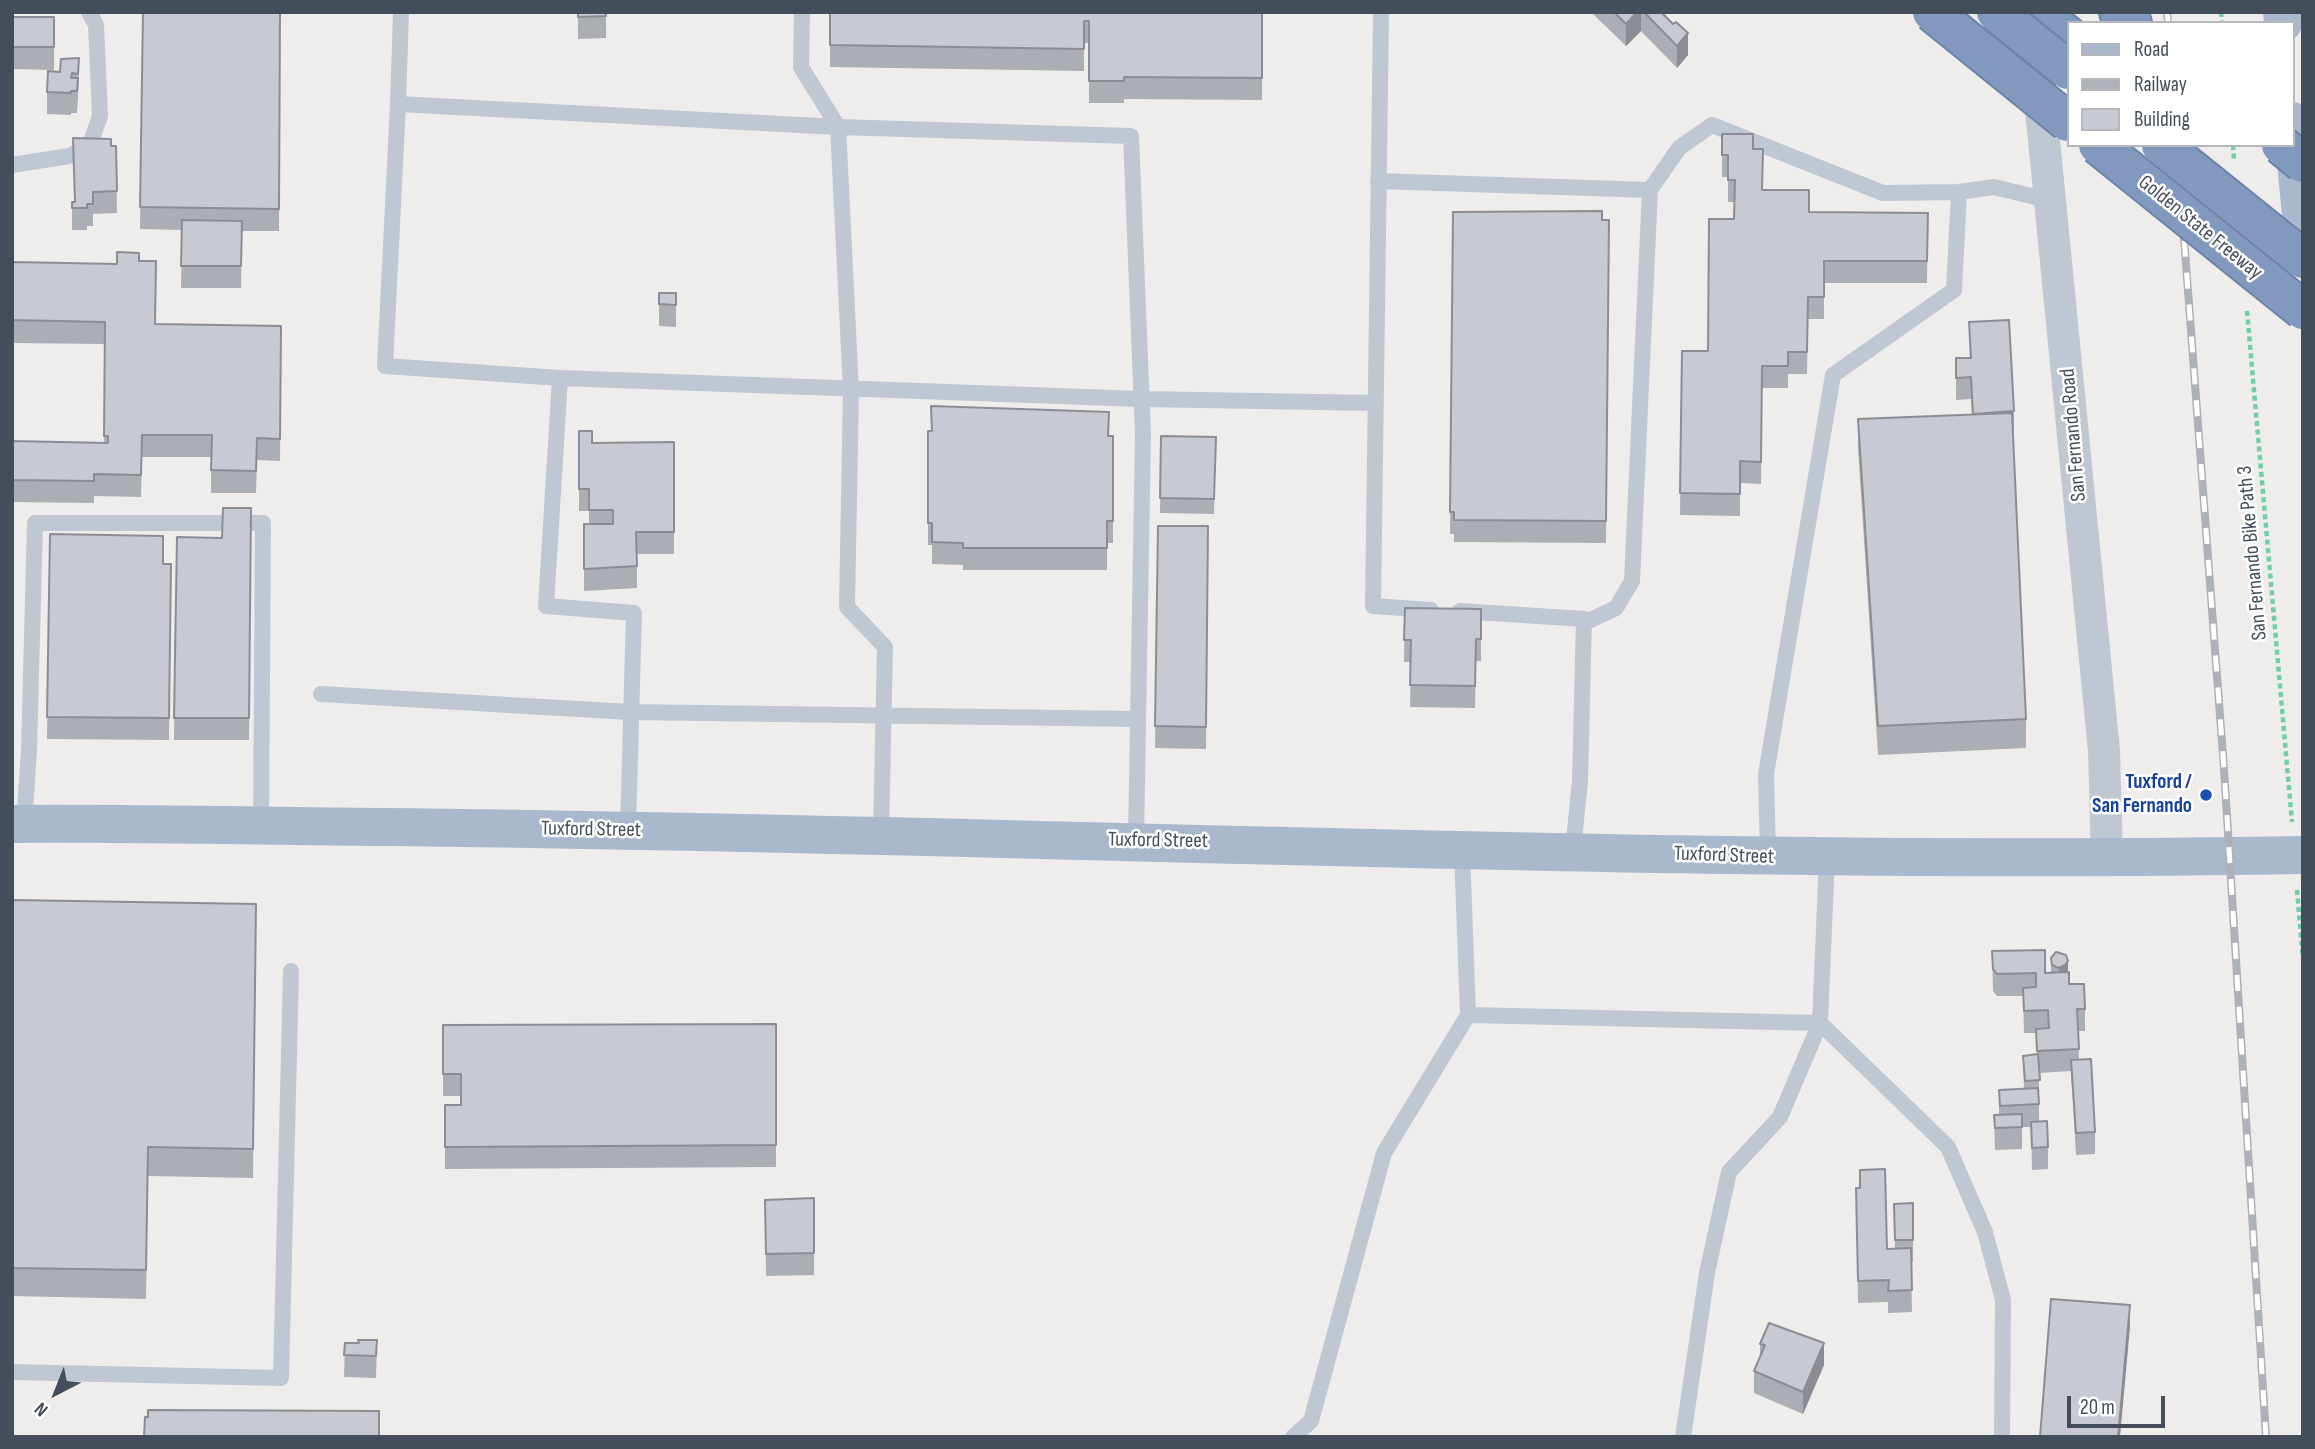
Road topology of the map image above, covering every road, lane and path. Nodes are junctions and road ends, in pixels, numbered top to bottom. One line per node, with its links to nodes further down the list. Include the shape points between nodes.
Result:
1 (89, 12): 21 (lane, via 96,25 100,117 90,145 69,156)
2 (401, 12): 11 (lane)
3 (802, 12): 13 (lane, via 801,68)
4 (1381, 12): 23 (lane)
5 (1932, 12): 12 (highway, bridge)
6 (1996, 12): 10 (highway, bridge)
7 (2031, 12): 26 (street, San Fernando Road)
8 (2038, 12): 9 (highway)
9 (2066, 34)
10 (2066, 68)
11 (398, 104): 13 (lane); 32 (lane, via 385,366)
12 (2066, 120)
13 (838, 127): 33 (lane); 34 (lane, via 1131,136)
14 (2294, 142): 28 (main road)
15 (2100, 147): 31 (highway, Golden State Freeway, bridge)
16 (2163, 147): 29 (highway, bridge)
17 (2206, 147): 27 (highway)
18 (2233, 147): 22 (path)
19 (2283, 147): 20 (highway, bridge)
20 (2303, 163)
21 (12, 165)
22 (2235, 173)
23 (1378, 181): 24 (lane); 35 (lane)
24 (1650, 190): 25 (lane, via 1679,148 1712,125 1882,193); 36 (lane, via 1632,581 1616,608)
25 (1959, 192): 26 (lane, via 1994,187); 50 (lane, via 1954,290 1833,375 1766,774)
26 (2052, 201): 51 (street, San Fernando Road, via 2104,751)
27 (2303, 225)
28 (2303, 236)
29 (2303, 259)
30 (2246, 298): 48 (path, San Fernando Bike Path 3)
31 (2303, 310)
32 (560, 378): 33 (lane); 38 (lane, via 546,606 634,613)
33 (851, 390): 34 (lane); 39 (lane, via 847,607 885,647)
34 (1141, 399): 35 (lane); 40 (lane)
35 (1376, 402): 36 (lane, via 1373,606 1584,619)
36 (1584, 623): 47 (lane, via 1580,781)
37 (321, 694): 38 (lane)
38 (629, 712): 39 (lane); 43 (lane)
39 (884, 717): 40 (lane); 44 (lane)
40 (1138, 719): 45 (lane)
41 (18, 824): 42 (main road, Tuxford Street); 42 (lane, via 29,751 35,523 263,523)
42 (261, 826): 43 (main road, Tuxford Street)
43 (628, 830): 44 (main road, Tuxford Street)
44 (881, 834): 45 (main road, Tuxford Street)
45 (1136, 840): 46 (main road, Tuxford Street)
46 (1462, 849): 47 (main road, Tuxford Street); 54 (lane)
47 (1573, 850): 50 (main road, Tuxford Street)
48 (2299, 855): 51 (main road, Tuxford Street); 52 (path, San Fernando Bike Path 3)
49 (1827, 857): 50 (main road, Tuxford Street); 51 (main road, Tuxford Street); 55 (lane)
50 (1768, 858)
51 (2107, 858)
52 (2303, 959)
53 (291, 971): 56 (lane, via 281,1378)
54 (1468, 1015): 55 (lane); 57 (lane, via 1384,1153 1311,1421)
55 (1821, 1023): 58 (lane, via 1780,1117 1729,1171 1707,1273); 59 (lane, via 1948,1147 1969,1195 1985,1232 2003,1300)
56 (12, 1372)
57 (1293, 1437)
58 (1683, 1437)
59 (2002, 1437)

